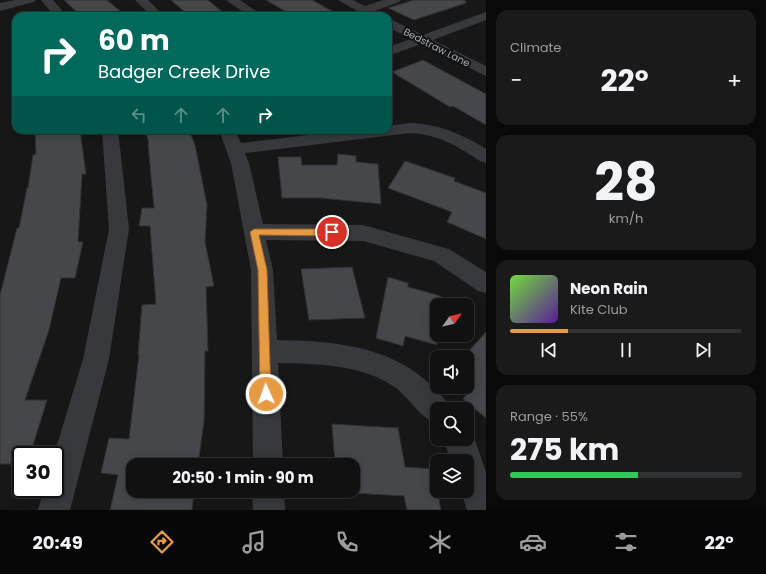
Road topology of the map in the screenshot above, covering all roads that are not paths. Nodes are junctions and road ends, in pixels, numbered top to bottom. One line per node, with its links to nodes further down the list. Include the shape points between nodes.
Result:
1 (30, 0): 7 (street)
2 (47, 0): 9 (street)
3 (141, 0): 10 (street)
4 (232, 0): 11 (street)
5 (344, 0): 8 (street)
6 (395, 0): 8 (street)
7 (0, 7)
8 (364, 10): 12 (street)
9 (58, 12)
10 (154, 12)
11 (250, 12)
12 (368, 12)
13 (484, 18): 15 (street)
14 (392, 24): 15 (street, Bedstraw Lane)
15 (422, 40): 16 (street); 17 (street, Bedstraw Lane)
16 (392, 51)
17 (486, 72)
18 (392, 129): 22 (street, via 426,127 438,130)
19 (110, 134): 30 (street, via 119,229 96,359)
20 (320, 134): 21 (street)
21 (230, 140): 23 (street, via 240,163)
22 (486, 157)
23 (254, 232): 24 (street, via 363,233 441,255); 25 (street, via 262,270)
24 (486, 284)
25 (264, 351): 26 (street, via 329,353 373,363 406,380); 28 (street)
26 (430, 403)
27 (461, 446): 32 (street)
28 (268, 458)
29 (268, 498): 31 (street)
30 (54, 510)
31 (269, 510)
32 (483, 510)

